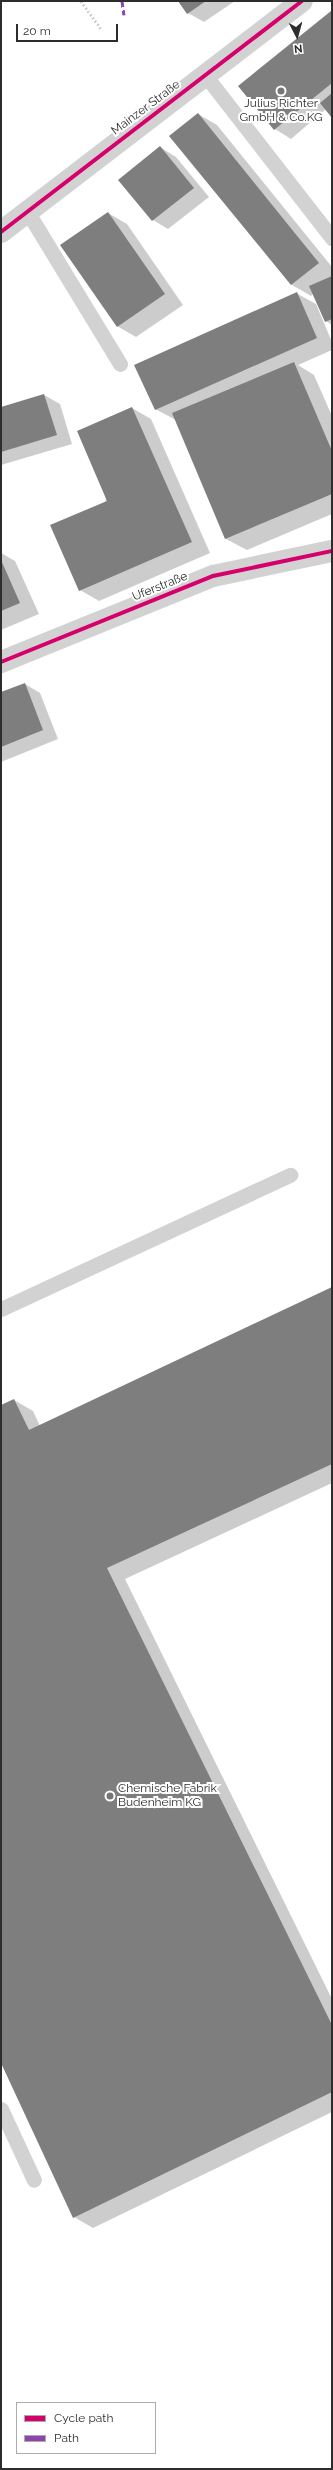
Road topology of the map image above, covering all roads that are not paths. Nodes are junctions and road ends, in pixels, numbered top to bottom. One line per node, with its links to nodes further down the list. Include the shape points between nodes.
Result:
1 (302, 1): 2 (street, Mainzer Straße)
2 (205, 76): 3 (street, Mainzer Straße); 5 (lane)
3 (27, 211): 4 (street, Mainzer Straße); 6 (lane)
4 (1, 232)
5 (332, 238)
6 (120, 364)
7 (332, 551): 8 (street, Uferstraße, via 213,576)
8 (1, 662)
9 (290, 1175): 10 (lane)
10 (1, 1309)
11 (1, 2109): 12 (lane)
12 (34, 2180)

